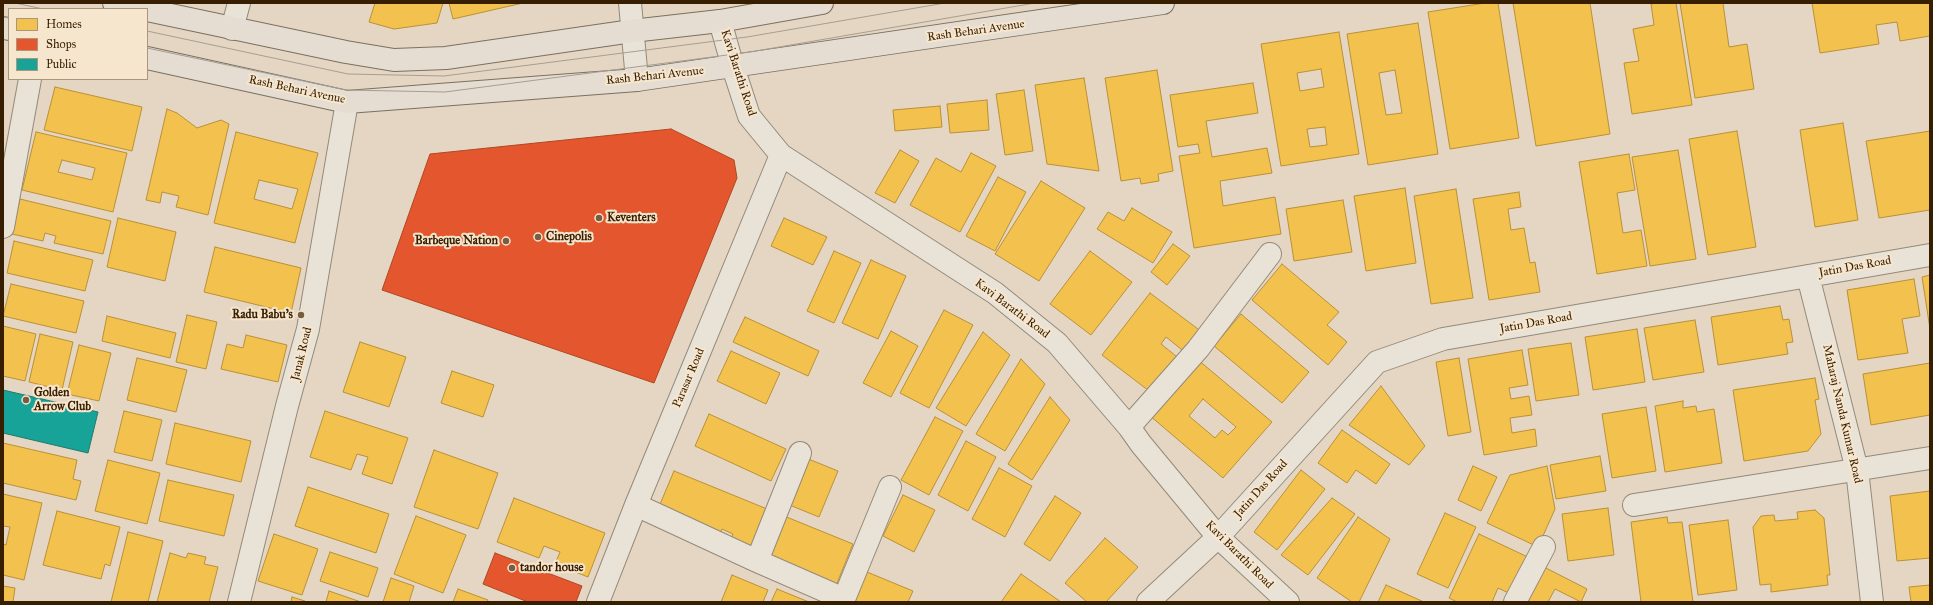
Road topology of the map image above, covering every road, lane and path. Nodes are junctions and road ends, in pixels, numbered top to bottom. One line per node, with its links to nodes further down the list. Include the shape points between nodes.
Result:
1 (114, 3): 6 (main road)
2 (240, 3): 9 (street)
3 (630, 3): 10 (street)
4 (822, 3): 8 (main road)
5 (1163, 3): 12 (main road, Rash Behari Avenue)
6 (137, 8)
7 (148, 10): 9 (main road)
8 (720, 21): 10 (main road); 12 (street, Kavi Barathi Road)
9 (232, 29): 10 (main road, via 394,60 446,58)
10 (632, 31): 14 (street)
11 (148, 58): 15 (main road, Rash Behari Avenue)
12 (733, 67): 14 (main road, Rash Behari Avenue); 16 (street, Kavi Barathi Road, via 749,116)
13 (30, 80): 17 (street)
14 (637, 80): 15 (main road, Rash Behari Avenue)
15 (347, 102): 31 (street, Janak Road, via 308,329)
16 (781, 155): 21 (street, Kavi Barathi Road, via 994,293 1057,343); 26 (street, Parasar Road)
17 (3, 227)
18 (1270, 254): 21 (street, via 1198,349)
19 (1930, 254): 20 (street, Jatin Das Road)
20 (1808, 276): 24 (street, Maharaj Nanda Kumar Road); 28 (street, Jatin Das Road, via 1443,338 1377,362)
21 (1129, 427): 28 (street, Kavi Barathi Road)
22 (800, 453): 30 (street)
23 (1930, 458): 24 (street)
24 (1857, 470): 27 (street); 36 (street, Maharaj Nanda Kumar Road)
25 (890, 487): 30 (street, via 844,600)
26 (636, 505): 30 (street); 32 (street, Parasar Road)
27 (1634, 505)
28 (1218, 537): 33 (street, Jatin Das Road); 34 (street, Kavi Barathi Road)
29 (1544, 547): 35 (street)
30 (757, 561)
31 (238, 602)
32 (598, 602)
33 (1148, 602)
34 (1288, 602)
35 (1515, 602)
36 (1872, 602)

